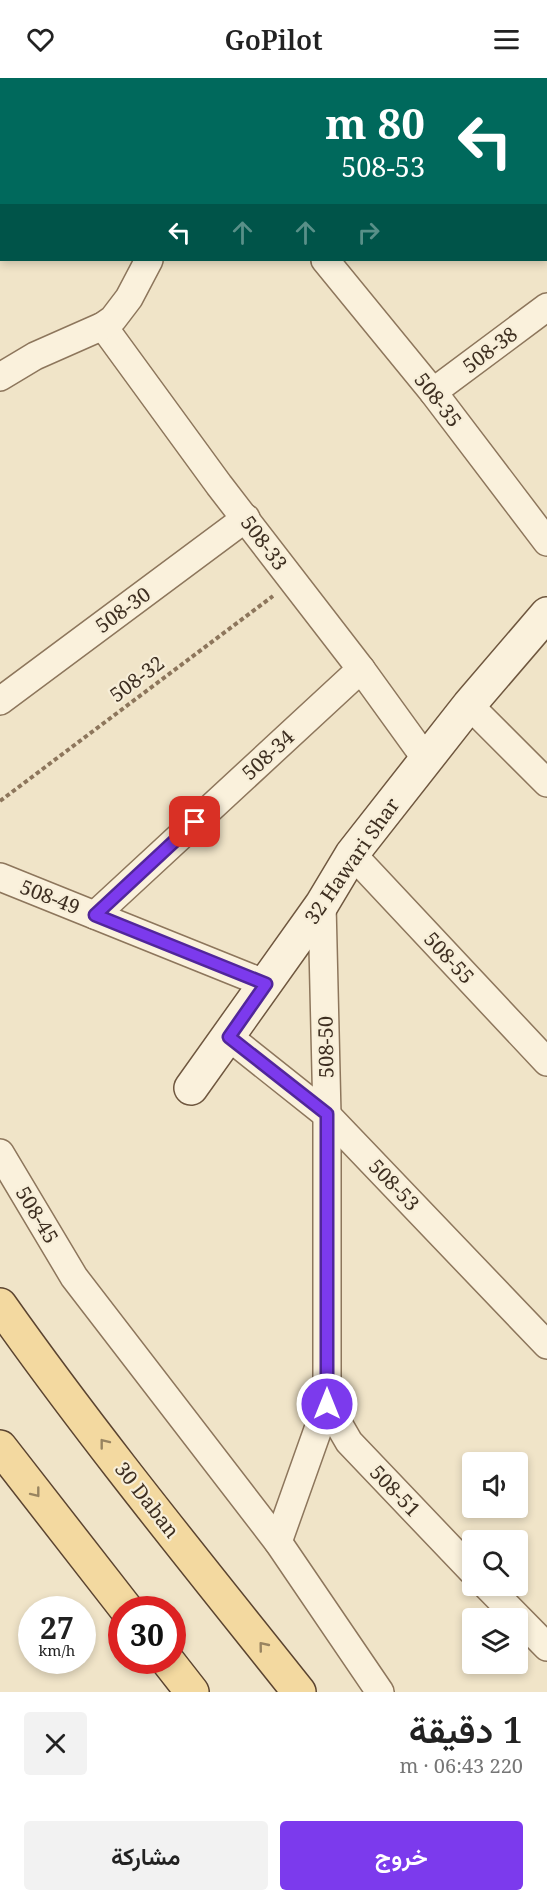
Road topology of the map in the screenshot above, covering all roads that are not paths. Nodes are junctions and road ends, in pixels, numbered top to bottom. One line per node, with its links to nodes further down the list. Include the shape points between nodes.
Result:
1 (148, 261): 4 (street, via 122,310)
2 (326, 261): 6 (street, 508-35)
3 (547, 307): 6 (street, 508-38)
4 (103, 326): 5 (street, via 35,356); 7 (street, 508-33)
5 (0, 377)
6 (433, 392): 8 (street, 508-35)
7 (246, 518): 10 (street, 508-33); 11 (street, 508-30)
8 (547, 542)
9 (547, 614): 12 (street, 32 Hawari Shar)
10 (361, 669): 13 (street, 508-33); 18 (street, 508-34)
11 (0, 700)
12 (469, 705): 13 (street, 32 Hawari Shar); 14 (street)
13 (426, 759): 15 (street, 32 Hawari Shar)
14 (547, 783)
15 (352, 854): 17 (street, 32 Hawari Shar); 21 (street, 508-55)
16 (0, 877): 18 (street, 508-49)
17 (322, 904): 19 (street, 32 Hawari Shar); 23 (street, 508-50)
18 (95, 915): 19 (street, 508-49)
19 (266, 984): 20 (street, 32 Hawari Shar)
20 (229, 1037): 22 (street, 32 Hawari Shar); 23 (street, 508-53)
21 (547, 1062)
22 (191, 1088)
23 (327, 1114): 26 (street, 508-53); 27 (street, 508-50)
24 (0, 1153): 29 (street, 508-45, via 74,1277)
25 (0, 1305): 36 (main road, 30 Daban, one-way to 25, via 160,1517)
26 (547, 1346)
27 (327, 1404): 29 (street, 508-50); 30 (street, 508-51, via 349,1442)
28 (0, 1447): 31 (main road, one-way to 31)
29 (278, 1542): 37 (street, 508-45)
30 (462, 1561)
31 (116, 1596)
32 (497, 1596): 33 (street)
33 (547, 1647)
34 (178, 1674): 35 (main road)
35 (192, 1692)
36 (299, 1692)
37 (380, 1692)

